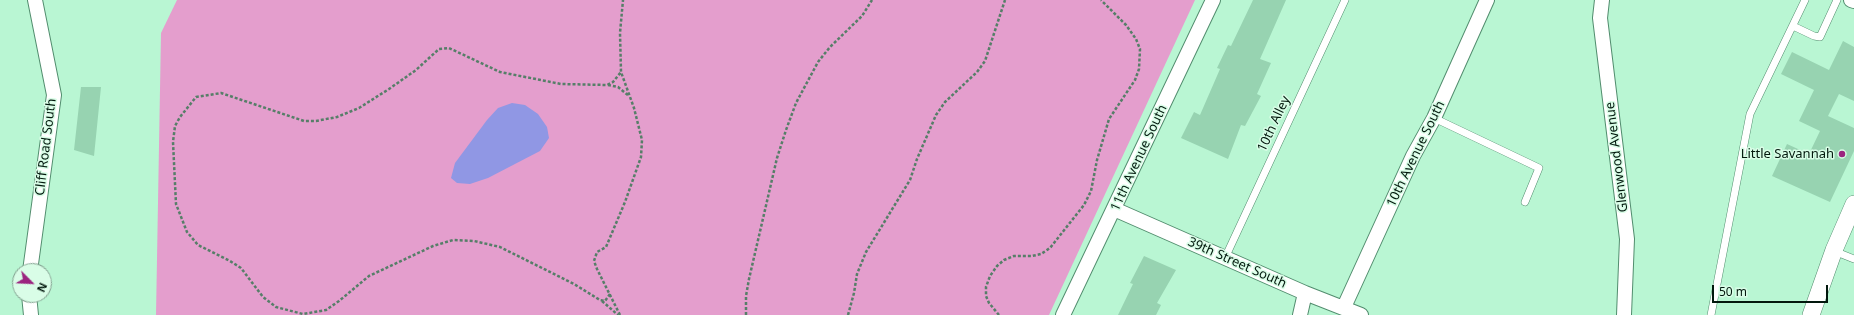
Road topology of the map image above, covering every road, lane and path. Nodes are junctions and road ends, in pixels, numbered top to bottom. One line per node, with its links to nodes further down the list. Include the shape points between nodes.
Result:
1 (35, 0): 25 (street, Cliff Road South, via 54,95)
2 (623, 0): 15 (path, via 620,33)
3 (872, 0): 33 (path, via 862,16 818,62 794,110 777,158 749,279)
4 (1005, 0): 34 (path, via 985,61 945,102 936,115 916,159 910,180 866,252 857,274)
5 (1101, 0): 35 (path, via 1136,39 1140,49 1139,69 1135,80 1109,119 1091,191 1084,205 1050,248 1041,254 1014,256 1004,260 990,276 986,296 991,307)
6 (1213, 0): 21 (street, 11th Avenue South)
7 (1344, 0): 23 (lane, 10th Alley)
8 (1487, 0): 18 (street, 10th Avenue South)
9 (1602, 0): 39 (street, Glenwood Avenue, via 1600,18 1627,239)
10 (1805, 0): 14 (lane)
11 (1837, 0): 14 (lane, via 1820,36 1814,36)
12 (1851, 0): 13 (street)
13 (1854, 1)
14 (1793, 26): 40 (lane, via 1750,114)
15 (621, 72): 16 (path); 17 (path)
16 (607, 85): 17 (path, via 618,87); 28 (path, via 561,84 500,72 449,48 439,49 416,70 389,89 359,108 337,117 304,121 221,93 196,97 175,126 173,142 176,204 187,232 198,245 241,268 263,297 276,308 303,314 326,310 369,276 433,246 453,240 474,241 500,248 574,284)
17 (630, 98): 27 (path, via 642,140 641,157 606,247 597,252 594,261)
18 (1434, 118): 19 (lane, via 1539,168); 30 (street, 10th Avenue South, via 1413,156)
19 (1525, 202)
20 (1854, 204): 22 (street)
21 (1114, 209): 23 (street, 39th Street South); 36 (street, 11th Avenue South)
22 (1834, 250): 24 (lane); 41 (street)
23 (1225, 258): 26 (street, 39th Street South)
24 (1854, 259)
25 (31, 263)
26 (1305, 293): 30 (street, 39th Street South); 37 (street)
27 (610, 294): 28 (path); 32 (path)
28 (602, 301): 32 (path)
29 (30, 303): 31 (street)
30 (1344, 307): 38 (street, 39th Street South)
31 (31, 315)
32 (619, 315)
33 (746, 315)
34 (848, 315)
35 (999, 315)
36 (1063, 315)
37 (1300, 315)
38 (1361, 315)
39 (1624, 315)
40 (1710, 315)
41 (1812, 315)

